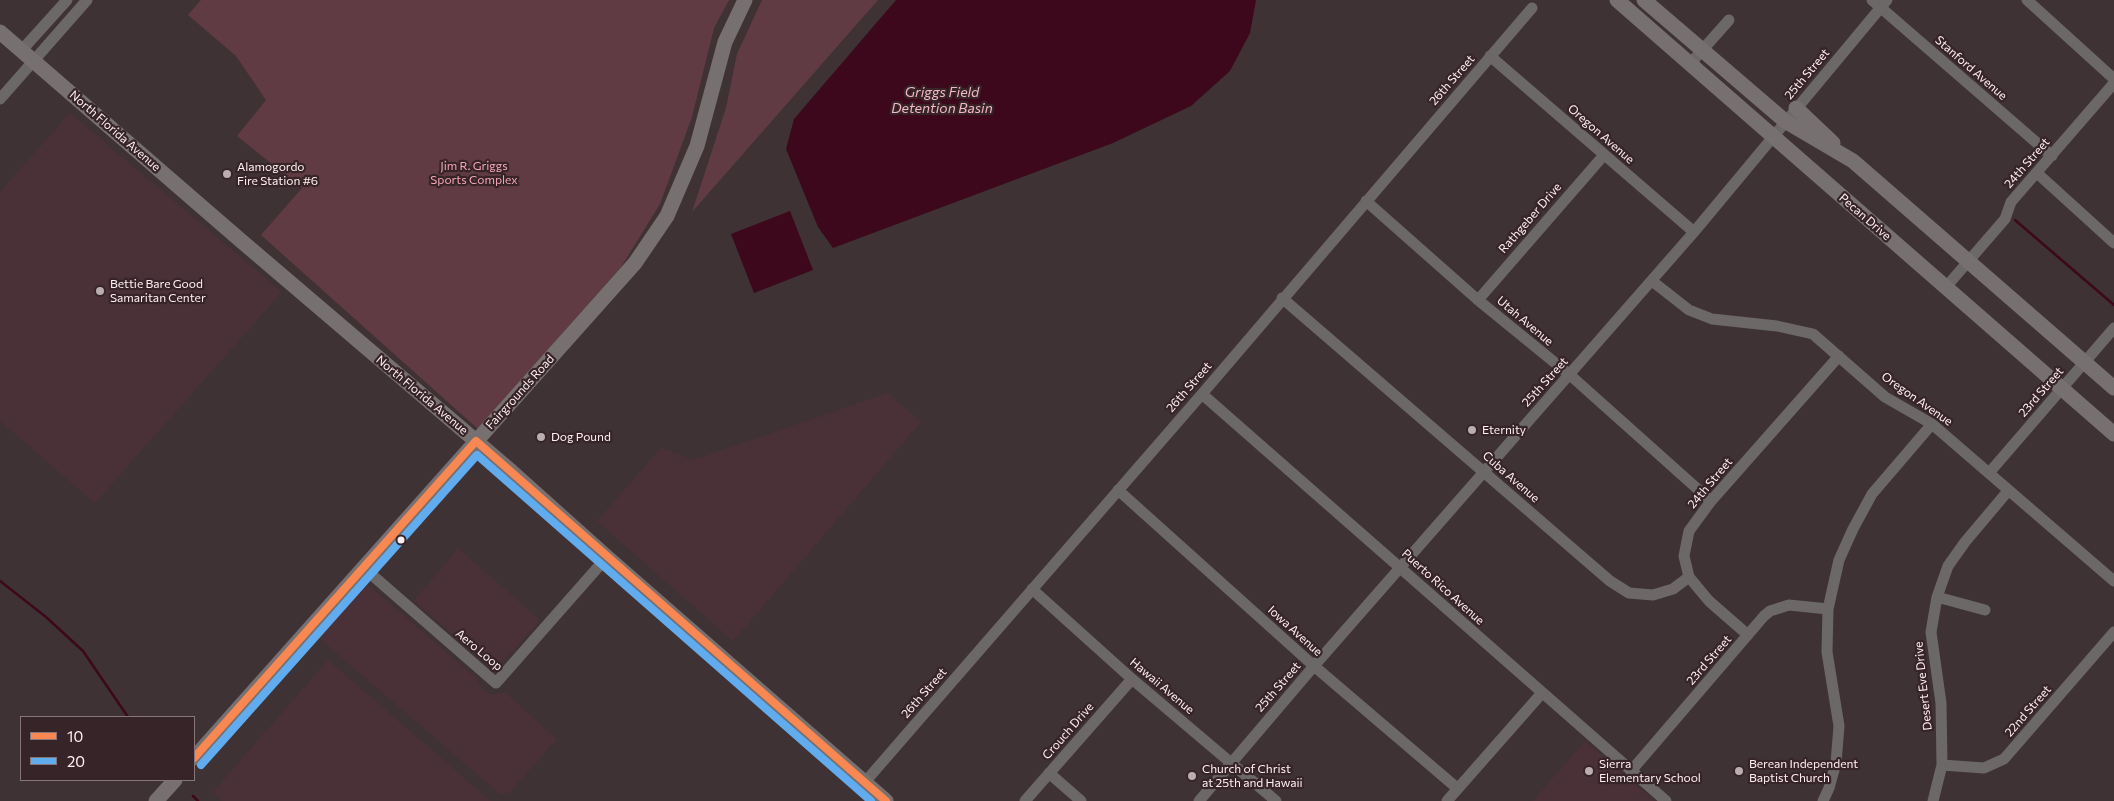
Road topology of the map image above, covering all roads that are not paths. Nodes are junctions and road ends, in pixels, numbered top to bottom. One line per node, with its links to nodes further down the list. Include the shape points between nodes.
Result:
1 (67, 0): 11 (street)
2 (87, 0): 14 (street)
3 (745, 0): 43 (main road, Fairgrounds Road, via 725,42 696,146 667,216 635,263)
4 (1617, 0): 15 (main road, Pecan Drive)
5 (1644, 0): 12 (main road)
6 (2026, 0): 16 (street)
7 (1880, 2): 19 (street, 25th Street); 23 (street, Stanford Avenue)
8 (1532, 8): 13 (street, 26th Street)
9 (1729, 20): 12 (street)
10 (0, 32): 11 (main road, North Florida Avenue)
11 (22, 50): 14 (main road, North Florida Avenue)
12 (1703, 50): 15 (street); 20 (main road)
13 (1490, 56): 22 (street, Oregon Avenue); 26 (street, 26th Street)
14 (35, 60): 18 (street); 43 (main road, North Florida Avenue)
15 (1690, 64): 21 (main road, Pecan Drive)
16 (2114, 79)
17 (2114, 83): 23 (street, 24th Street)
18 (0, 99)
19 (1796, 108): 20 (street, 25th Street); 24 (main road)
20 (1785, 121): 21 (street, 25th Street); 24 (main road)
21 (1774, 138): 27 (street, 25th Street); 31 (main road, Pecan Drive)
22 (1604, 155): 27 (street, Oregon Avenue); 33 (street, Rathgeber Drive)
23 (2052, 156): 25 (street, 24th Street)
24 (1852, 161): 29 (main road)
25 (2037, 174): 28 (street); 29 (street, 24th Street, via 2011,202 2005,219)
26 (1366, 201): 32 (street, 26th Street); 33 (street, Utah Avenue)
27 (1694, 232): 30 (street, 25th Street)
28 (2114, 243)
29 (1968, 263): 31 (street, 24th Street); 36 (main road)
30 (1652, 281): 35 (street, Oregon Avenue, via 1689,310 1712,319 1777,326 1813,334); 37 (street, 25th Street)
31 (1946, 287): 39 (main road, Pecan Drive)
32 (1282, 298): 40 (street, 26th Street); 44 (street, Cuba Avenue)
33 (1478, 300): 37 (street, Utah Avenue)
34 (2114, 328): 36 (street, 23rd Street)
35 (1839, 356): 41 (street, Oregon Avenue, via 1885,397); 48 (street, 24th Street)
36 (2084, 362): 38 (main road); 39 (street, 23rd Street)
37 (1570, 375): 44 (street, 25th Street); 48 (street, Utah Avenue)
38 (2114, 388)
39 (2061, 389): 42 (main road, Pecan Drive); 45 (street, 23rd Street)
40 (1202, 394): 46 (street, 26th Street); 50 (street, Puerto Rico Avenue)
41 (1932, 424): 45 (street, Oregon Avenue); 56 (street, via 1872,494 1839,560)
42 (2114, 434)
43 (476, 441): 49 (main road, North Florida Avenue); 51 (main road, Fairgrounds Road)
44 (1484, 471): 50 (street, 25th Street); 52 (street, Cuba Avenue, via 1610,581 1629,593 1653,595 1673,589)
45 (1989, 473): 47 (street, Oregon Avenue)
46 (1118, 490): 54 (street, 26th Street); 60 (street, Iowa Avenue)
47 (2008, 491): 53 (street, Oregon Avenue); 55 (street, Desert Eve Drive, via 1948,566)
48 (1711, 501): 52 (street, 24th Street, via 1689,531 1684,556)
49 (607, 557): 51 (street, Aero Loop, via 496,683); 69 (main road, North Florida Avenue)
50 (1401, 567): 60 (street, 25th Street); 62 (street, Puerto Rico Avenue)
51 (364, 568): 63 (main road, Fairgrounds Road)
52 (1689, 577): 59 (street, 24th Street, via 1709,602)
53 (2114, 581)
54 (1032, 589): 61 (street, Hawaii Avenue); 69 (street, 26th Street)
55 (1937, 597): 57 (street); 65 (street, Desert Eve Drive, via 1931,632 1941,703)
56 (1828, 609): 59 (street, 23rd Street, via 1789,605 1770,611); 79 (street, via 1827,652 1839,726 1836,763)
57 (1985, 610)
58 (2114, 632): 65 (street, 22nd Street, via 2004,759 1984,768)
59 (1748, 635): 66 (street, 23rd Street)
60 (1314, 666): 64 (street, 25th Street); 70 (street, Iowa Avenue)
61 (1132, 679): 64 (street, Hawaii Avenue); 67 (street, Crouch Drive)
62 (1542, 693): 66 (street, Puerto Rico Avenue); 70 (street)
63 (195, 757)
64 (1231, 762): 75 (street, 25th Street); 76 (street, Hawaii Avenue)
65 (1942, 764): 80 (street, Desert Eve Drive)
66 (1631, 771): 78 (street, Puerto Rico Avenue)
67 (1049, 773): 73 (street, Crouch Drive); 74 (street)
68 (174, 781): 71 (main road)
69 (865, 782): 72 (main road, North Florida Avenue)
70 (1457, 788): 77 (street)
71 (156, 801)
72 (886, 801)
73 (1025, 801)
74 (1081, 801)
75 (1199, 801)
76 (1276, 801)
77 (1447, 801)
78 (1666, 801)
79 (1823, 801)
80 (1933, 801)

